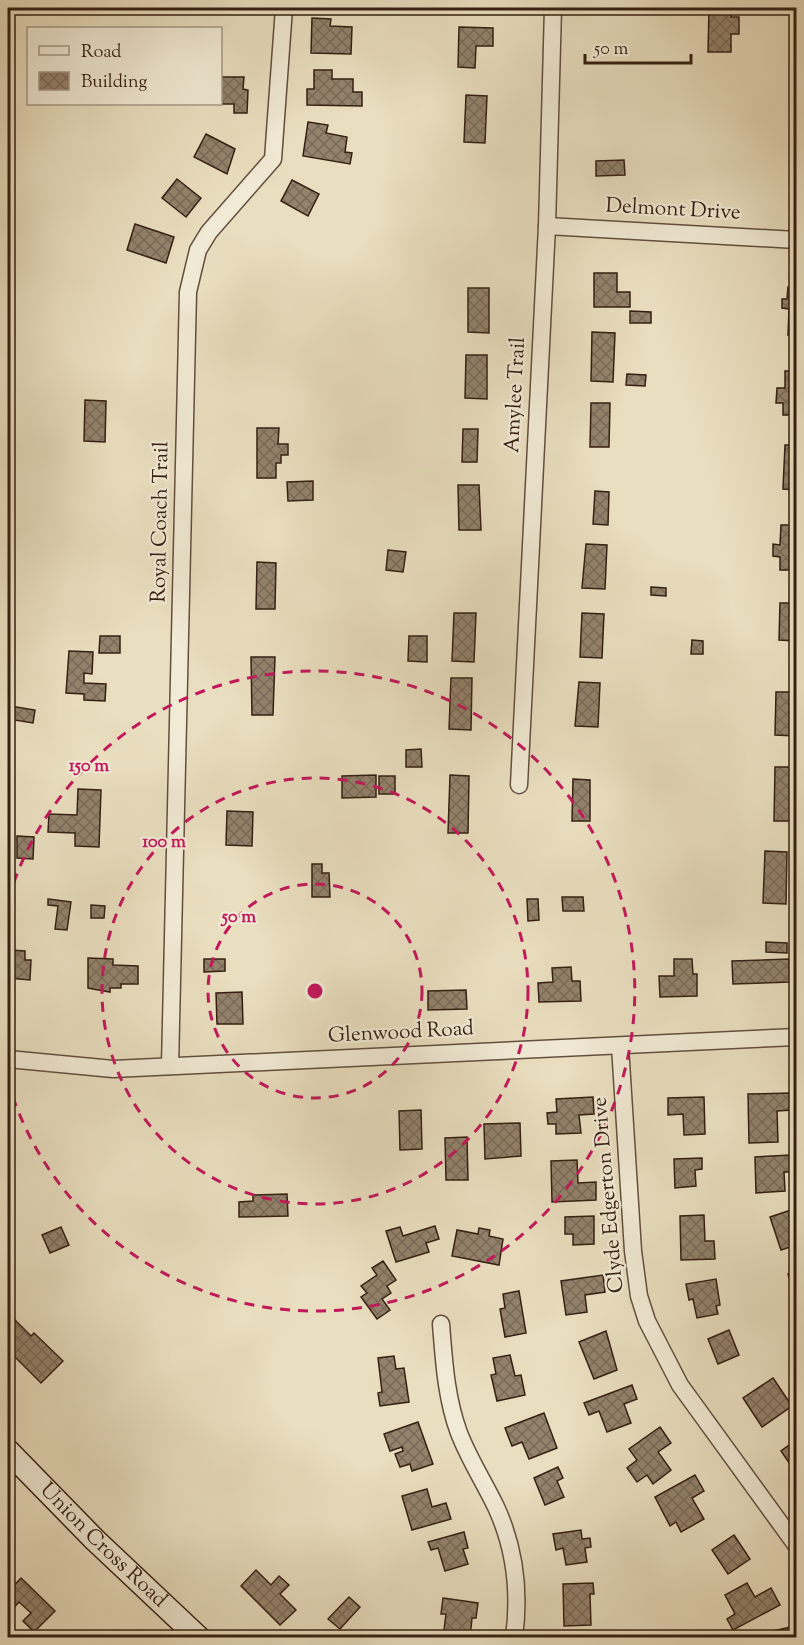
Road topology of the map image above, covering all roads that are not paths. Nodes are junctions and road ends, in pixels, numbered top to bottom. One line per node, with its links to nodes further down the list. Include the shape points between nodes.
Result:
1 (284, 8): 9 (street, Royal Coach Trail, via 273,159 209,232 198,250 188,292)
2 (553, 8): 3 (street, Amylee Trail)
3 (546, 226): 4 (street, Delmont Drive); 5 (street, Amylee Trail)
4 (796, 240)
5 (519, 785)
6 (796, 1037): 7 (street, Glenwood Road)
7 (620, 1046): 9 (street, Glenwood Road); 12 (street, Clyde Edgerton Drive, via 633,1251 647,1321 680,1385)
8 (8, 1059): 9 (street, Glenwood Road, via 113,1069)
9 (170, 1066)
10 (441, 1324): 14 (street, via 453,1416 508,1541 516,1584)
11 (8, 1450): 13 (main road, Union Cross Road, via 95,1540)
12 (796, 1545)
13 (200, 1638)
14 (514, 1638)

